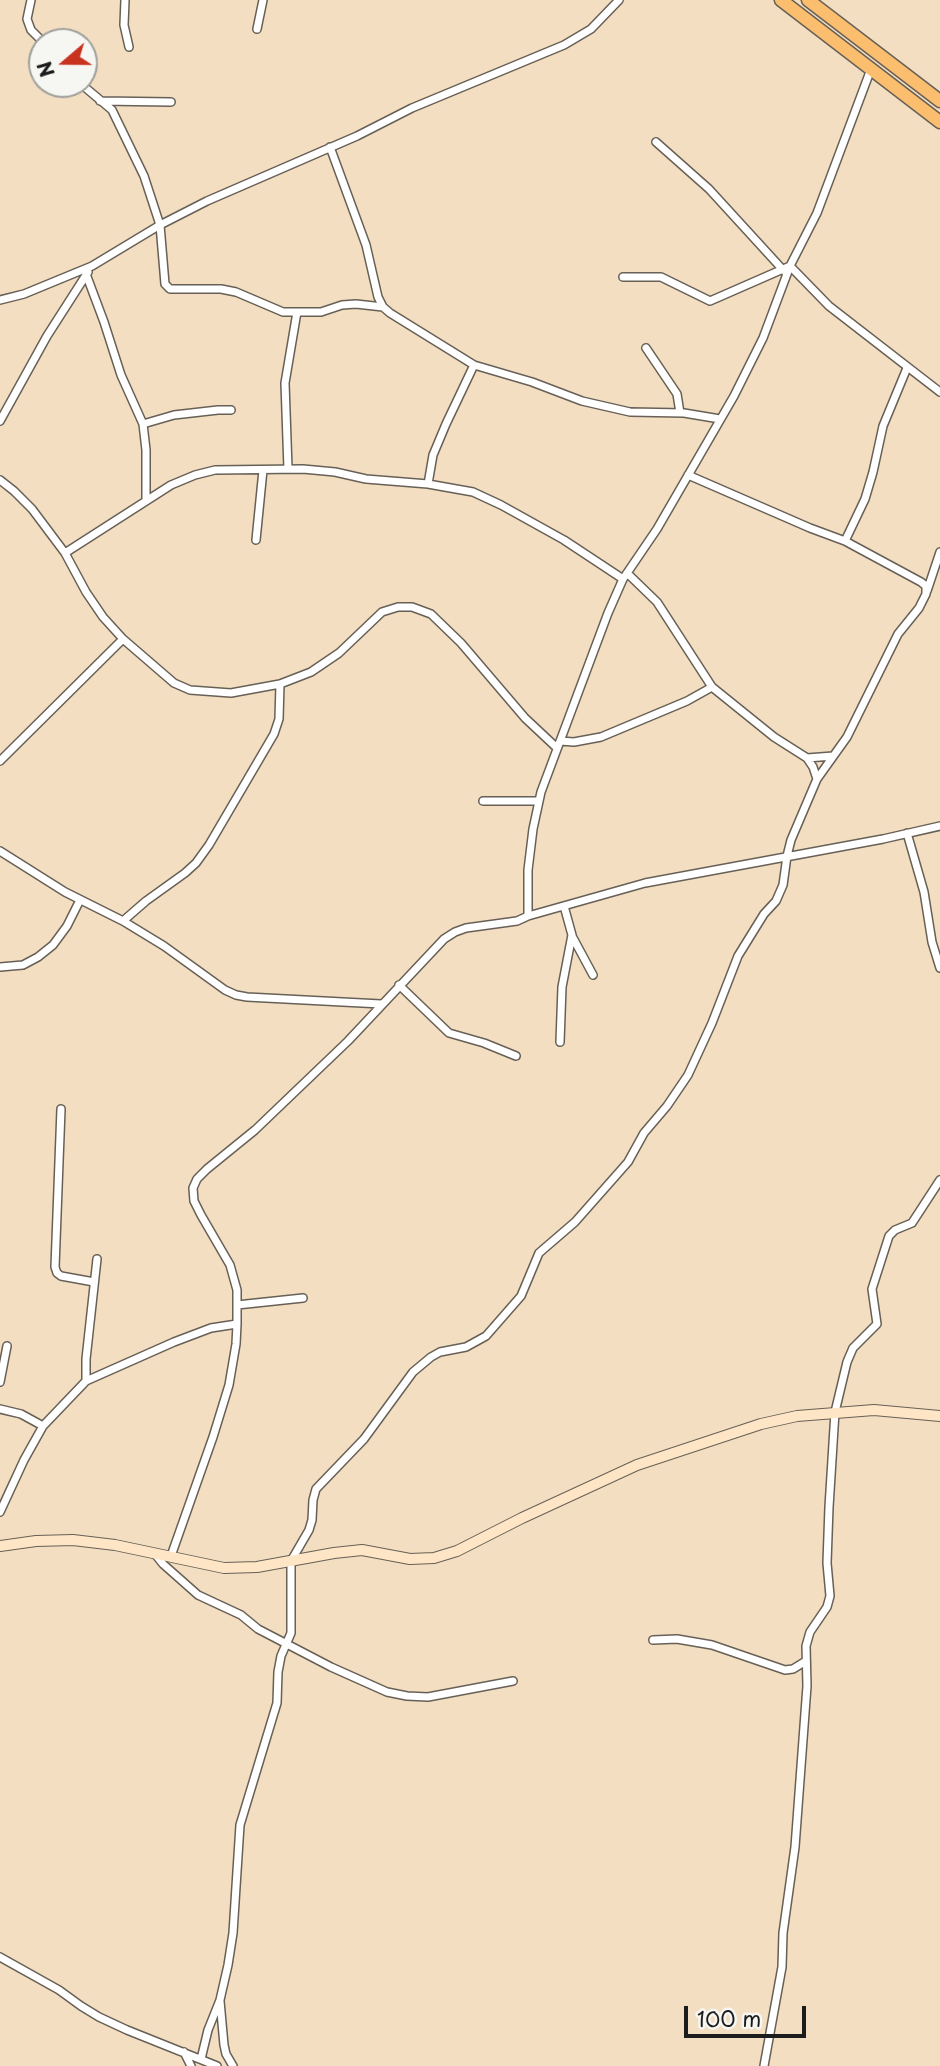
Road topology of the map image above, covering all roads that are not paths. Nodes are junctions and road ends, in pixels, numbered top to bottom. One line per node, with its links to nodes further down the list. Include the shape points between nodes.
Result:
1 (30, 0): 7 (street, via 27,19)
2 (125, 0): 9 (street)
3 (263, 0): 8 (street)
4 (619, 0): 17 (street, via 592,29 564,45)
5 (781, 0): 10 (highway)
6 (808, 0): 13 (highway)
7 (31, 28)
8 (257, 29)
9 (129, 47)
10 (872, 69): 15 (highway); 20 (street, via 817,214)
11 (97, 98): 12 (street)
12 (100, 101): 14 (street); 18 (street, via 120,125)
13 (940, 101)
14 (171, 102)
15 (940, 122)
16 (656, 142): 20 (street, via 709,189)
17 (330, 147): 18 (street); 24 (street)
18 (160, 225): 19 (street); 25 (street, via 165,284 170,289 221,289 283,312)
19 (92, 266): 21 (street); 23 (street)
20 (786, 270): 22 (street, via 709,300 661,277); 28 (street); 32 (street, via 763,338)
21 (86, 274): 33 (street); 34 (street)
22 (623, 277)
23 (0, 300)
24 (383, 307): 25 (street, via 349,304 321,312); 27 (street)
25 (297, 312): 36 (street, via 285,383)
26 (646, 348): 31 (street, via 677,394)
27 (474, 365): 31 (street, via 605,407); 39 (street, via 433,455)
28 (907, 368): 29 (street); 42 (street, via 883,426 864,499)
29 (940, 392)
30 (231, 410): 34 (street, via 174,415)
31 (680, 413): 32 (street)
32 (720, 419): 37 (street)
33 (0, 421)
34 (142, 424): 40 (street)
35 (262, 470): 36 (street); 40 (street, via 195,475); 41 (street)
36 (288, 470): 39 (street)
37 (688, 475): 42 (street); 45 (street)
38 (0, 480): 44 (street, via 32,509)
39 (428, 484): 45 (street, via 473,492 501,505)
40 (145, 501): 44 (street)
41 (256, 540)
42 (845, 541): 46 (street, via 921,582)
43 (940, 552): 46 (street)
44 (65, 553): 47 (street, via 86,592)
45 (625, 576): 49 (street, via 657,602); 50 (street)
46 (926, 594): 51 (street, via 898,634 848,737)
47 (123, 639): 48 (street, via 174,683 190,690 231,693); 53 (street)
48 (280, 684): 50 (street, via 311,672 339,653 382,612 412,607 431,614 525,718); 64 (street, via 274,734 208,845 185,873)
49 (712, 687): 50 (street, via 601,737); 52 (street)
50 (559, 745): 55 (street)
51 (833, 756): 52 (street); 54 (street)
52 (807, 758): 54 (street)
53 (0, 761)
54 (817, 779): 60 (street)
55 (539, 801): 56 (street); 63 (street, via 528,870)
56 (483, 802)
57 (940, 826): 58 (street)
58 (907, 833): 60 (street); 67 (street)
59 (0, 850): 61 (street)
60 (787, 856): 62 (street, via 645,883); 91 (street, via 783,886 738,956 688,1075 628,1162 575,1222 539,1253 521,1296 486,1336 466,1347 440,1352 413,1372 364,1439 316,1489 309,1530)
61 (80, 900): 64 (street); 66 (street, via 67,926 46,951 23,965)
62 (564, 906): 63 (street); 65 (street)
63 (528, 916): 69 (street, via 455,932)
64 (123, 921): 70 (street, via 236,995)
65 (572, 935): 68 (street); 71 (street, via 562,987)
66 (0, 967)
67 (940, 968)
68 (593, 975)
69 (399, 985): 70 (street); 72 (street, via 449,1032)
70 (381, 1004): 78 (street, via 256,1130 197,1179 194,1201 229,1265)
71 (560, 1042)
72 (516, 1056)
73 (61, 1109): 76 (street, via 55,1268 61,1276)
74 (940, 1180): 84 (street, via 912,1223 889,1236 872,1289 877,1324 853,1348)
75 (97, 1259): 76 (street)
76 (94, 1282): 81 (street)
77 (303, 1298): 78 (street)
78 (237, 1305): 79 (street)
79 (237, 1324): 81 (street, via 199,1332); 90 (street, via 229,1385)
80 (7, 1346): 82 (street)
81 (86, 1381): 86 (street)
82 (0, 1382)
83 (0, 1409): 86 (street)
84 (835, 1412): 85 (street); 91 (street, via 761,1424 637,1465 434,1558 410,1559 362,1550); 94 (street, via 828,1507 830,1596 810,1632)
85 (940, 1416)
86 (43, 1426): 87 (street)
87 (0, 1512)
88 (0, 1546): 89 (street, via 73,1539)
89 (155, 1553): 90 (street); 93 (street, via 198,1595)
90 (171, 1556): 91 (street, via 224,1568)
91 (291, 1561): 93 (street)
92 (653, 1640): 94 (street, via 712,1645 785,1670)
93 (287, 1644): 95 (street, via 364,1683 407,1696 428,1697); 97 (street, via 278,1672 277,1703 240,1825 233,1933)
94 (806, 1661): 103 (street, via 795,1847 782,1967)
95 (513, 1681)
96 (0, 1956): 98 (street, via 99,2017)
97 (220, 2000): 99 (street); 102 (street, via 224,2045)
98 (184, 2052): 99 (street); 100 (street)
99 (199, 2061): 101 (street)
100 (191, 2066)
101 (217, 2066)
102 (233, 2066)
103 (764, 2066)

